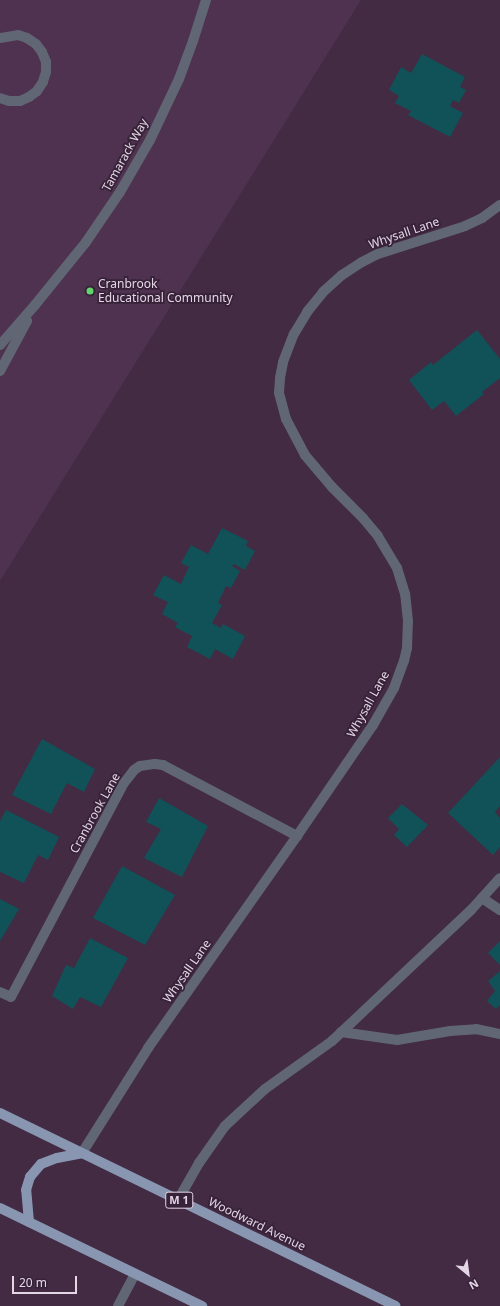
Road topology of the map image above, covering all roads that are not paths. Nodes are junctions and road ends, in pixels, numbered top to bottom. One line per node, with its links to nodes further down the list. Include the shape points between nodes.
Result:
1 (206, 0): 5 (street, Tamarack Way, via 178,79 138,163 101,221)
2 (0, 38): 3 (street, via 28,38 42,52 46,72 40,86 29,97 20,101)
3 (0, 98)
4 (500, 205): 8 (street, Whysall Lane, via 465,226 378,254 342,275 323,292 307,312 294,334 283,362 279,393 290,430 309,460 363,518 391,556 401,580 408,621 407,648 394,688 373,725)
5 (35, 305): 6 (street, Tamarack Way); 7 (street, Tamarack Way)
6 (0, 345)
7 (0, 371)
8 (298, 836): 12 (street, Cranbrook Lane, via 163,765 140,766 124,783 12,997); 16 (street, Whysall Lane, via 148,1048)
9 (500, 878): 10 (street)
10 (482, 898): 11 (street); 13 (street)
11 (500, 910)
12 (0, 992)
13 (341, 1032): 14 (street, via 397,1040 476,1029); 17 (street, via 265,1089 225,1126)
14 (500, 1034)
15 (0, 1114): 16 (main road, Woodward Avenue / M 1)
16 (82, 1153): 17 (main road, Woodward Avenue / M 1); 19 (main road, via 41,1164 30,1177 26,1190)
17 (178, 1200): 23 (main road, Woodward Avenue / M 1)
18 (0, 1208): 19 (main road)
19 (29, 1222): 20 (main road)
20 (135, 1274): 21 (street); 22 (main road)
21 (118, 1306)
22 (202, 1306)
23 (395, 1306)

